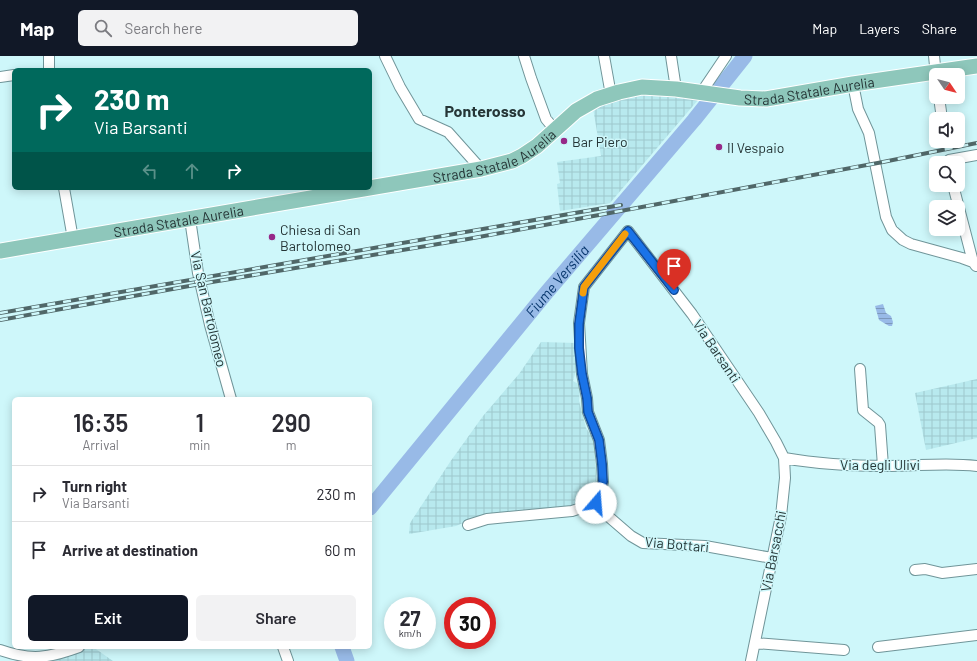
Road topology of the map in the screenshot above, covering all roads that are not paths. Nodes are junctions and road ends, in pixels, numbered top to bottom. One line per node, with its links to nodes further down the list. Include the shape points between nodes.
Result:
1 (49, 56): 10 (street)
2 (384, 56): 24 (street, via 419,119 448,132)
3 (524, 56): 21 (street, via 546,119)
4 (604, 56): 20 (street)
5 (671, 56): 18 (street)
6 (715, 56): 11 (street)
7 (726, 56): 11 (street)
8 (934, 56): 12 (street)
9 (977, 66): 13 (main road, Strada Statale Aurelia)
10 (47, 68)
11 (718, 68): 19 (street)
12 (935, 68)
13 (965, 68)
14 (12, 75): 16 (street)
15 (929, 75): 17 (main road, Strada Statale Aurelia)
16 (0, 77)
17 (853, 84): 19 (main road, Strada Statale Aurelia, via 766,99); 32 (street, via 858,109 869,133 886,217 892,230 911,244 962,258)
18 (676, 90): 19 (main road, Strada Statale Aurelia); 20 (main road, Strada Statale Aurelia, via 642,88)
19 (703, 93)
20 (611, 95): 21 (main road, Strada Statale Aurelia, via 597,99 576,111)
21 (555, 130): 24 (main road, Strada Statale Aurelia, via 522,156)
22 (977, 154): 23 (street)
23 (965, 157)
24 (481, 169): 25 (main road, Strada Statale Aurelia)
25 (372, 188)
26 (64, 190): 30 (street)
27 (359, 190): 29 (main road, Strada Statale Aurelia)
28 (956, 192): 32 (street)
29 (190, 219): 30 (main road, Strada Statale Aurelia); 34 (street, Via San Bartolomeo, via 210,326)
30 (73, 239): 31 (main road, Strada Statale Aurelia)
31 (0, 251)
32 (975, 265)
33 (860, 369): 36 (street, via 863,410 880,424)
34 (230, 397)
35 (784, 458): 36 (street, Via degli Ulivi, via 812,463); 38 (street, Via Barsanti, via 759,413 692,314 628,231 584,287 579,324 581,368 588,412 599,440 602,464 603,482); 40 (street, Via Barsacchi, via 785,478 781,516)
36 (883, 466): 37 (street, Via degli Ulivi, via 945,463)
37 (977, 466)
38 (596, 503): 39 (street, via 572,511 487,519); 40 (street, Via Bottari, via 631,536 643,543 705,546)
39 (468, 525)
40 (772, 558): 44 (street, Via Barsacchi)
41 (977, 569): 42 (street, via 942,573)
42 (915, 570)
43 (977, 635): 45 (street)
44 (755, 643): 49 (street); 51 (street, Via Barsacchi)
45 (878, 647)
46 (74, 649): 48 (street, via 36,659 10,655)
47 (284, 649): 50 (street)
48 (0, 650)
49 (844, 650)
50 (288, 661)
51 (751, 661)

